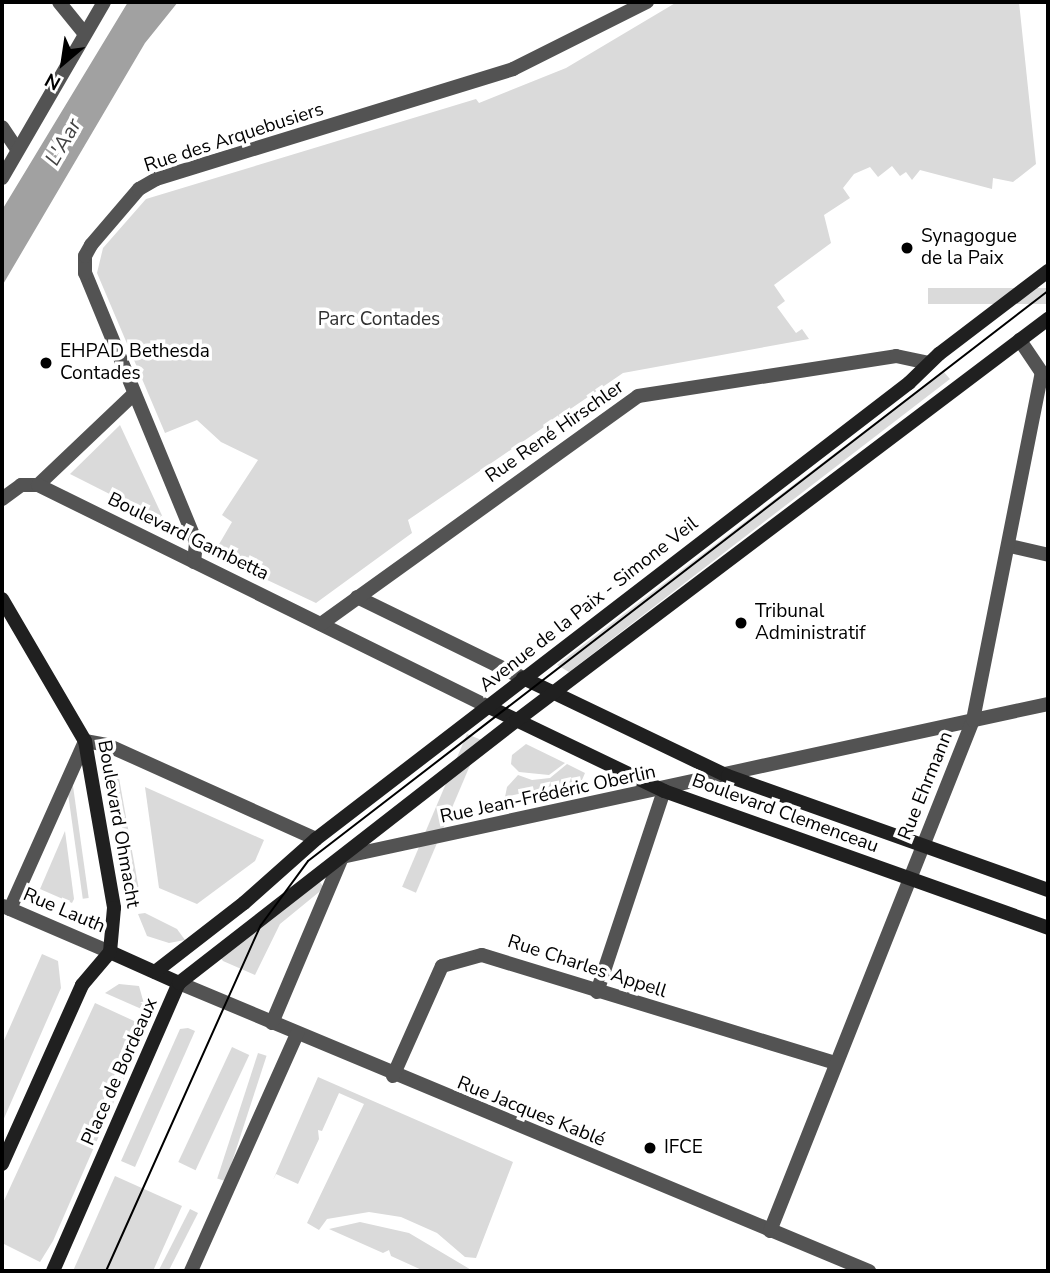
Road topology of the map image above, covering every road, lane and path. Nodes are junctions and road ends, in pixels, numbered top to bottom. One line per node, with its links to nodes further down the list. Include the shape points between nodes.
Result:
1 (59, 2): 4 (street)
2 (104, 2): 4 (street)
3 (646, 2): 12 (street, Rue des Arquebusiers, via 513,69 156,179 139,189 91,245 83,264)
4 (84, 33): 6 (street)
5 (2, 127): 6 (street)
6 (17, 149): 7 (street)
7 (2, 178)
8 (1048, 271): 11 (main road, Avenue de la Paix - Simone Veil)
9 (1048, 319): 10 (main road)
10 (1020, 340): 15 (street, Rue Ehrmann, via 1042,373); 22 (main road)
11 (928, 363): 18 (street, Rue René Hirschler, via 897,356 638,396); 21 (main road, Avenue de la Paix - Simone Veil, via 909,383)
12 (134, 394): 13 (street); 17 (street, Rue des Arquebusiers, via 196,542)
13 (38, 485): 14 (street, via 20,485); 17 (street, Boulevard Gambetta)
14 (2, 499)
15 (1010, 546): 16 (street); 25 (street, Rue Ehrmann)
16 (1048, 555)
17 (194, 562): 20 (street, Boulevard Gambetta)
18 (357, 597): 20 (street); 21 (street)
19 (2, 599): 27 (main road, Boulevard Ohmacht)
20 (321, 624): 24 (street, Boulevard Gambetta)
21 (523, 678): 22 (main road); 24 (main road, Avenue de la Paix - Simone Veil)
22 (554, 693): 26 (main road); 28 (main road, Boulevard Clemenceau)
23 (1048, 704): 25 (street, Rue Jean-Frédéric Oberlin)
24 (489, 707): 26 (main road, Boulevard Gambetta); 30 (main road, Avenue de la Paix - Simone Veil)
25 (973, 720): 28 (street, Rue Jean-Frédéric Oberlin); 31 (street, Rue Ehrmann)
26 (516, 721): 29 (main road, Boulevard Clemenceau); 32 (main road)
27 (85, 741): 30 (street, via 107,745); 35 (street); 37 (main road, Boulevard Ohmacht, via 114,908)
28 (728, 776): 29 (street, Rue Jean-Frédéric Oberlin); 31 (main road, Boulevard Clemenceau)
29 (664, 791): 32 (street, Rue Jean-Frédéric Oberlin); 33 (main road, Boulevard Clemenceau); 40 (street)
30 (316, 839): 38 (main road, Avenue de la Paix - Simone Veil)
31 (923, 846): 33 (street, Rue Ehrmann); 34 (main road, Boulevard Clemenceau)
32 (342, 857): 39 (main road); 41 (street)
33 (910, 879): 36 (main road, Boulevard Clemenceau); 43 (street, Rue Ehrmann)
34 (1048, 890)
35 (6, 907): 37 (street, Rue Lauth)
36 (1048, 928)
37 (110, 952): 38 (main road, Place de Bordeaux); 45 (main road, via 82,985)
38 (155, 972): 39 (main road, Place de Bordeaux)
39 (179, 983): 41 (street, Rue Jacques Kablé); 47 (main road, Place de Bordeaux)
40 (597, 992): 43 (street, Rue Charles Appell); 44 (street, Rue Charles Appell, via 493,958 449,961 438,974)
41 (272, 1023): 42 (street, Rue Jacques Kablé)
42 (297, 1034): 44 (street, Rue Jacques Kablé); 48 (street)
43 (836, 1063): 46 (street, Rue Ehrmann)
44 (393, 1076): 46 (street, Rue Jacques Kablé)
45 (2, 1164)
46 (770, 1231): 49 (street, Rue Jacques Kablé)
47 (53, 1271)
48 (191, 1271)
49 (869, 1271)

